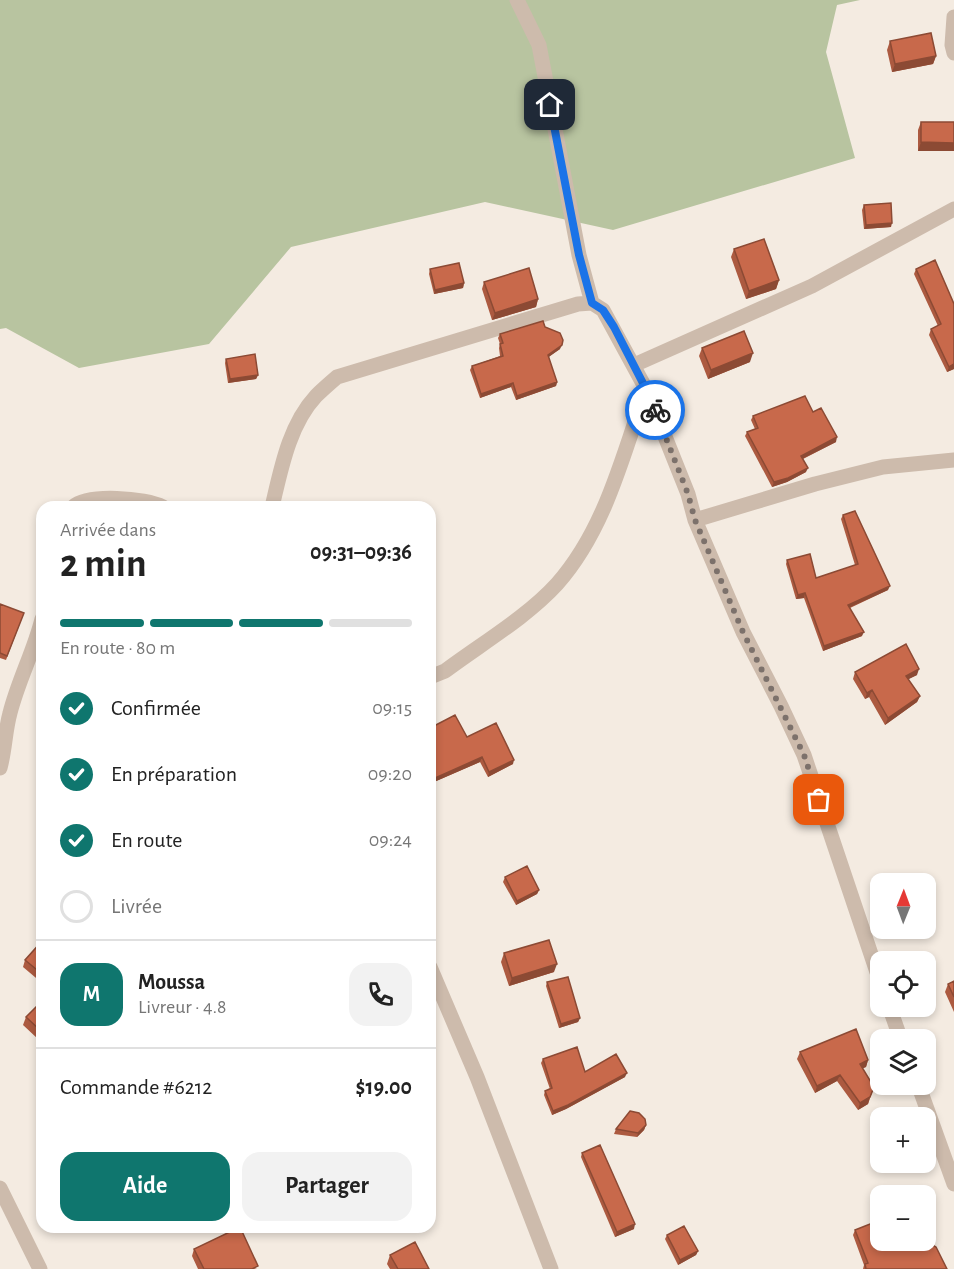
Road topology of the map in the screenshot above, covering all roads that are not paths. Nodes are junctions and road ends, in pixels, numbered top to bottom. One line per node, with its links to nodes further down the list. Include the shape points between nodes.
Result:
1 (517, 0): 5 (street, via 539,45 579,255)
2 (954, 17): 3 (street)
3 (954, 53)
4 (954, 209): 6 (street, via 812,286)
5 (592, 303): 6 (street, via 603,310); 11 (street, via 337,377 315,397 299,422 286,452)
6 (634, 365): 7 (street)
7 (646, 389): 12 (street); 14 (street, via 604,509 582,552 556,585 528,610)
8 (954, 460): 12 (street, via 883,467)
9 (84, 501): 10 (street)
10 (135, 501)
11 (274, 501)
12 (695, 520): 16 (street, via 743,632 804,755)
13 (36, 642): 15 (street, via 9,714)
14 (436, 675)
15 (0, 768)
16 (870, 951)
17 (436, 981): 22 (street)
18 (922, 1095): 19 (street)
19 (954, 1184)
20 (0, 1188): 21 (street)
21 (40, 1269)
22 (551, 1269)

